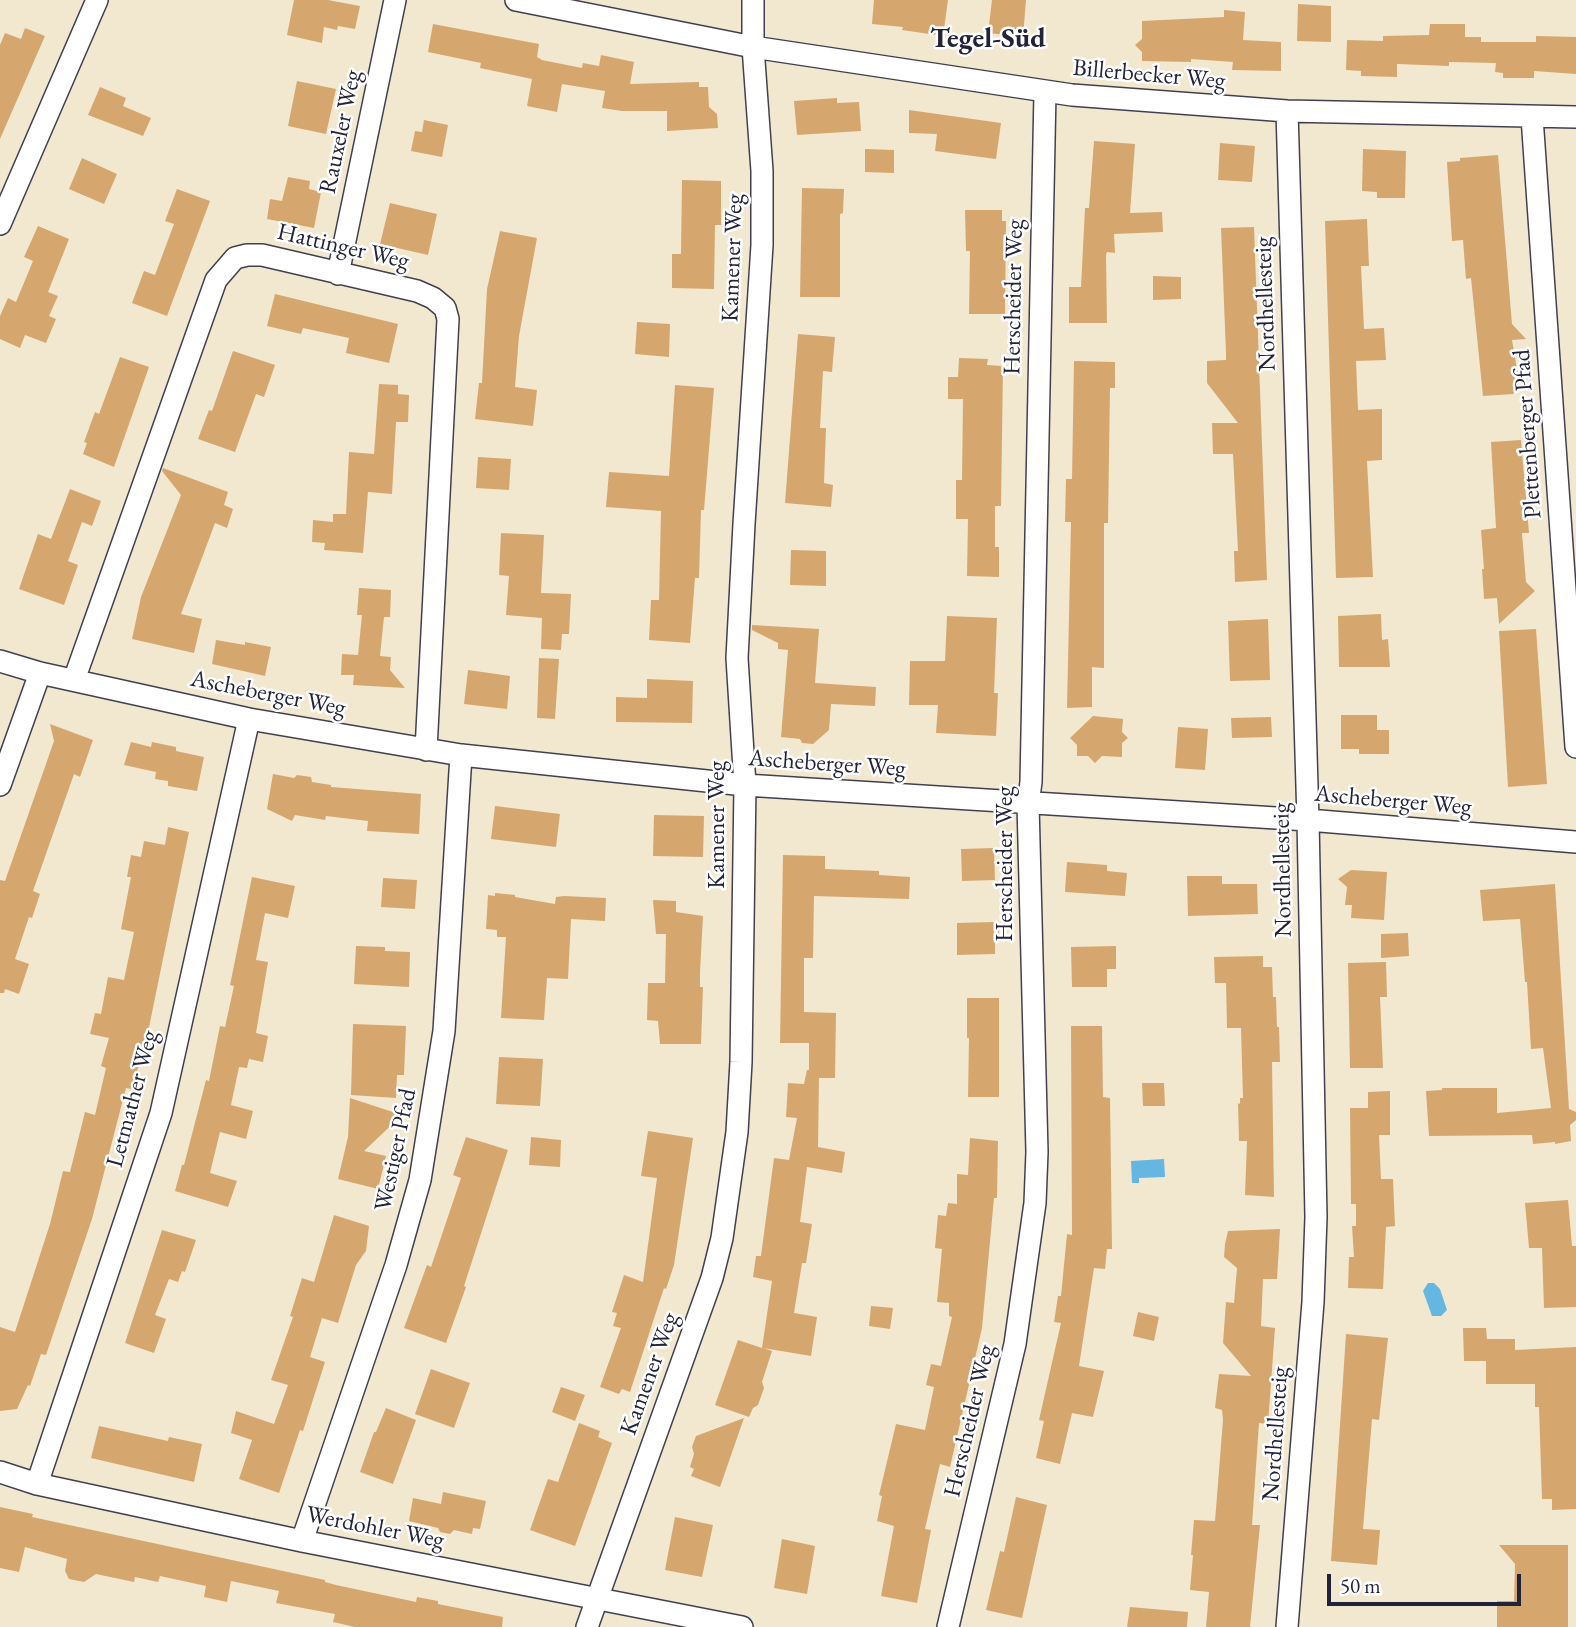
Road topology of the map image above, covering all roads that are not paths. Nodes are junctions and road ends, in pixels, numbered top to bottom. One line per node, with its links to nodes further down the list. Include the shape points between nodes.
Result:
1 (97, 0): 10 (street)
2 (395, 0): 11 (street, Rauxeler Weg)
3 (516, 0): 5 (street, Billerbecker Weg)
4 (753, 0): 5 (street, Kamener Weg)
5 (753, 47): 6 (street, Billerbecker Weg); 20 (street, Kamener Weg, via 762,245 737,658)
6 (1045, 92): 7 (street, Billerbecker Weg); 21 (street, Herscheider Weg)
7 (1287, 111): 8 (street, Billerbecker Weg); 22 (street, Nordhellesteig)
8 (1532, 117): 9 (street, Billerbecker Weg); 16 (street, Plettenberger Pfad)
9 (1576, 117)
10 (0, 224)
11 (338, 274): 14 (street, Hattinger Weg, via 247,255 235,258 216,280); 17 (street, Hattinger Weg, via 417,291 445,308 448,318)
12 (0, 661): 13 (street, Ascheberger Weg)
13 (40, 673): 14 (street, Ascheberger Weg); 19 (street)
14 (74, 680): 15 (street, Ascheberger Weg)
15 (249, 719): 17 (street, Ascheberger Weg); 25 (street, Letmather Weg, via 161,1113)
16 (1576, 747)
17 (426, 750): 18 (street, Ascheberger Weg)
18 (461, 755): 20 (street, Ascheberger Weg); 26 (street, Westiger Pfad, via 444,1031 420,1180 396,1265)
19 (0, 785)
20 (745, 785): 21 (street, Ascheberger Weg); 27 (street, Kamener Weg, via 741,1073 722,1238)
21 (1028, 804): 22 (street, Ascheberger Weg); 30 (street, Herscheider Weg, via 1035,1203 1015,1344)
22 (1308, 821): 23 (street, Ascheberger Weg); 31 (street, Nordhellesteig, via 1316,1217)
23 (1576, 842)
24 (0, 1472): 25 (street, Werdohler Weg)
25 (37, 1484): 26 (street, Werdohler Weg)
26 (302, 1541): 27 (street, Werdohler Weg)
27 (597, 1600): 28 (street, Kamener Weg); 29 (street, Werdohler Weg)
28 (587, 1627)
29 (742, 1627)
30 (948, 1627)
31 (1287, 1627)

